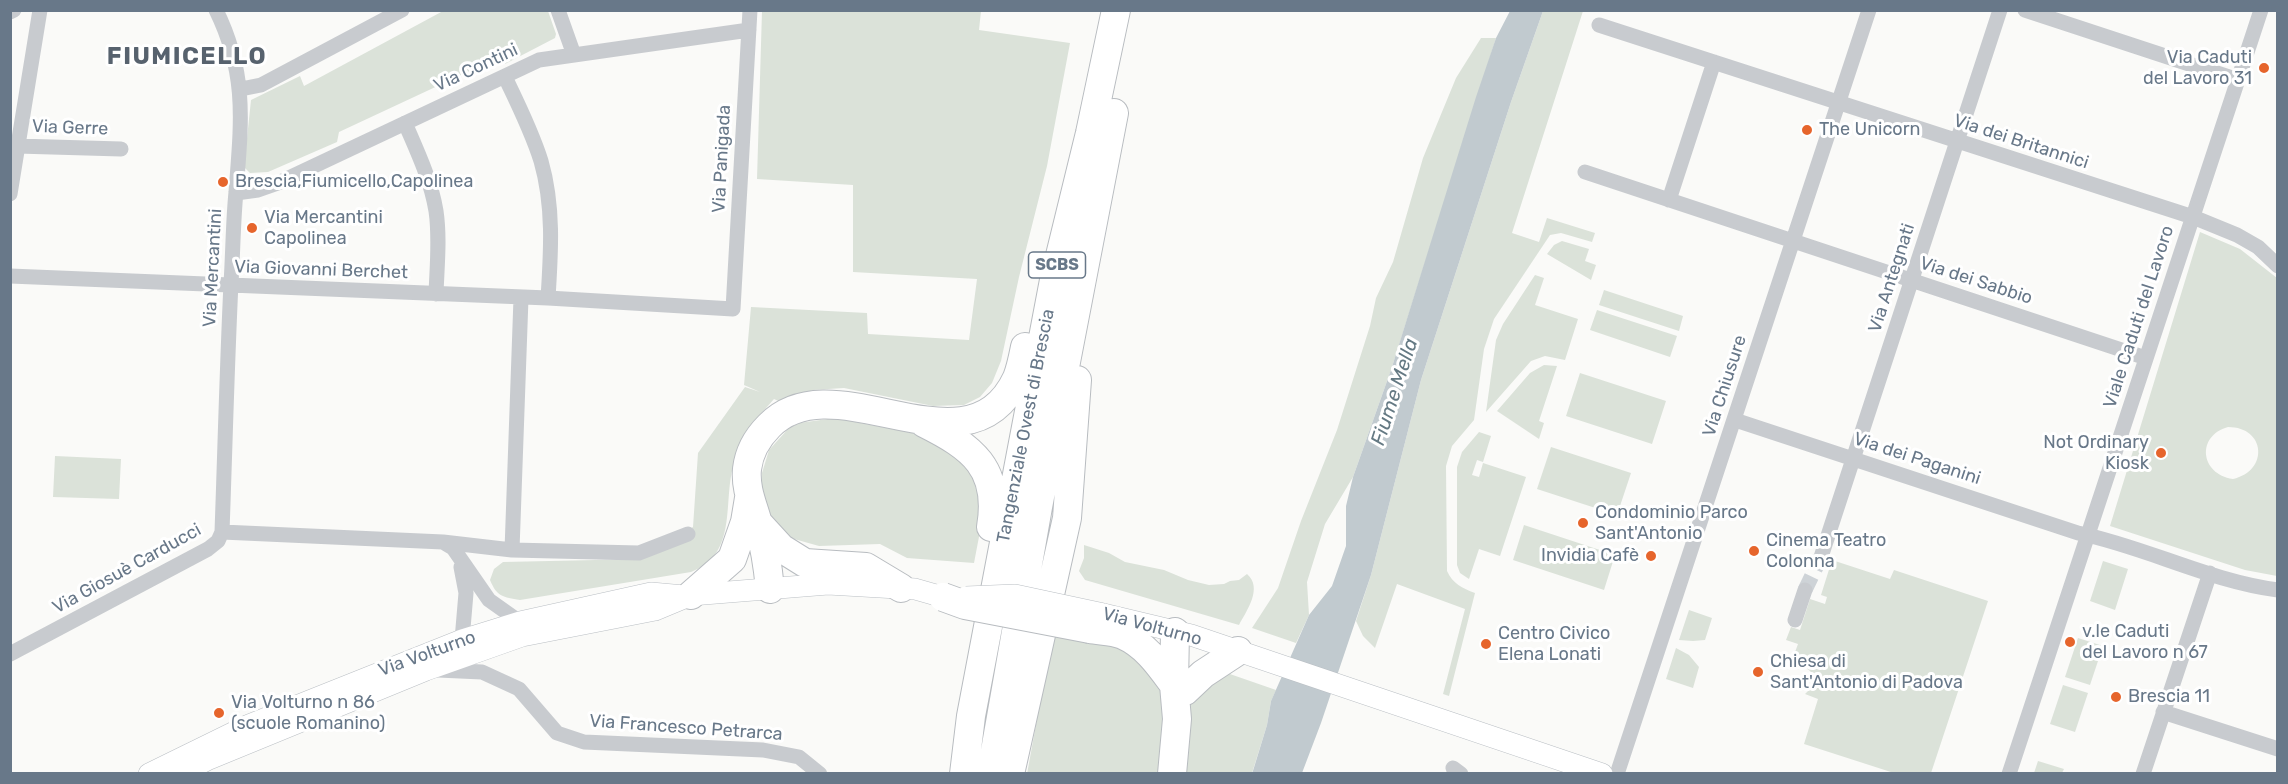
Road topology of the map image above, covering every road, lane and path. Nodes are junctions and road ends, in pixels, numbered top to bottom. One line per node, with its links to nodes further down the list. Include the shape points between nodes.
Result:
1 (40, 10): 23 (street)
2 (216, 10): 18 (street, Via Mercantini, via 226,30)
3 (402, 10): 18 (street, via 261,85)
4 (558, 10): 14 (street)
5 (750, 10): 13 (street, Via Panigada)
6 (1116, 10): 21 (highway, Tangenziale Ovest di Brescia / SCBS)
7 (1134, 10): 38 (highway, Tangenziale Ovest di Brescia / SCBS)
8 (1869, 10): 19 (street, Via Chiusure)
9 (2000, 10): 22 (street, Via Antegnati)
10 (2025, 10): 17 (street)
11 (2261, 10): 17 (street, Viale Caduti del Lavoro)
12 (1599, 25): 15 (street, Via dei Britannici)
13 (749, 30): 14 (street, Via Contini); 39 (street, Via Panigada)
14 (574, 55): 16 (street, Via Contini, via 539,60)
15 (1714, 62): 19 (street, Via dei Britannici); 28 (street)
16 (505, 76): 20 (street, Via Contini); 37 (street, via 535,144 550,205)
17 (2238, 80): 29 (street, Viale Caduti del Lavoro)
18 (241, 89): 26 (street, Via Mercantini)
19 (1839, 102): 22 (street, Via dei Britannici); 30 (street, Via Chiusure)
20 (405, 123): 26 (street, Via Contini, via 278,183); 35 (street, via 435,209)
21 (1090, 133): 42 (highway, via 1063,203 1013,385 995,405 974,418); 74 (highway, Tangenziale Ovest di Brescia / SCBS, via 1054,280 973,704)
22 (1957, 142): 29 (street, Via dei Britannici); 33 (street, Via Antegnati)
23 (17, 146): 24 (street, Via Gerre); 27 (street)
24 (121, 149)
25 (1585, 172): 28 (street, Via dei Sabbio)
26 (236, 193): 34 (street, Via Mercantini)
27 (10, 194)
28 (1670, 200): 30 (street, Via dei Sabbio)
29 (2193, 217): 31 (street, Via dei Britannici, via 2258,247); 40 (street, Viale Caduti del Lavoro)
30 (1794, 241): 33 (street, Via dei Sabbio); 41 (street, Via Chiusure)
31 (2277, 266)
32 (10, 276): 34 (street, Via Giovanni Berchet)
33 (1912, 281): 40 (street, Via dei Sabbio); 43 (street, Via Antegnati)
34 (231, 285): 35 (street, Via Giovanni Berchet); 45 (street, Via Mercantini)
35 (436, 294): 36 (street, Via Giovanni Berchet)
36 (521, 298): 37 (street, Via Giovanni Berchet); 49 (street)
37 (549, 298): 39 (street, Via Giovanni Berchet)
38 (1079, 300): 75 (highway, Tangenziale Ovest di Brescia / SCBS); 76 (highway, via 1076,422 1067,518)
39 (733, 309)
40 (2146, 358): 47 (street, Viale Caduti del Lavoro)
41 (1735, 420): 43 (street, Via dei Paganini); 79 (street, Via Chiusure)
42 (919, 421): 44 (highway, via 851,406 816,404 786,412 769,426 748,459); 73 (highway, via 964,446 978,460 994,492)
43 (1853, 459): 47 (street, Via dei Paganini); 50 (street, Via Antegnati)
44 (751, 514): 53 (highway, via 781,548 805,563 866,567); 54 (highway, via 766,554); 57 (highway, via 732,559)
45 (222, 532): 48 (street, Via Giosuè Carducci); 65 (street, Via Giosuè Carducci, via 208,549)
46 (688, 534): 49 (street, Via Giosuè Carducci, via 639,553)
47 (2088, 535): 52 (street, Via dei Paganini); 80 (street, Viale Caduti del Lavoro)
48 (442, 542): 49 (street, Via Giosuè Carducci); 51 (street)
49 (512, 550)
50 (1821, 557)
51 (460, 558): 61 (street, via 489,600); 63 (street, via 466,593)
52 (2210, 573): 56 (street, Via dei Paganini); 68 (street)
53 (901, 588): 54 (street, Via Volturno, via 828,584); 58 (street, Via Volturno)
54 (762, 590): 57 (street, Via Volturno)
55 (1805, 590): 59 (street)
56 (2277, 590)
57 (688, 595): 61 (street, Via Volturno, via 651,593); 66 (street, Via Volturno, via 655,610 522,636)
58 (943, 597): 60 (highway, bridge, via 965,605)
59 (1795, 620)
60 (1095, 621): 62 (street, Via Volturno); 67 (highway, via 1140,646)
61 (520, 622): 63 (street, Via Volturno)
62 (1183, 634): 64 (street, Via Volturno); 67 (highway, via 1185,668)
63 (462, 640): 70 (street, Via Volturno, via 249,725)
64 (1240, 652): 67 (highway); 78 (street, Via Volturno)
65 (10, 654)
66 (426, 670): 71 (street, Via Volturno); 72 (street, Via Francesco Petrarca, via 482,672 519,689 557,733 584,742 763,750 799,757)
67 (1179, 688): 77 (highway)
68 (2163, 712): 69 (street); 81 (street)
69 (2277, 749)
70 (149, 774)
71 (180, 774)
72 (820, 774)
73 (950, 774)
74 (964, 774)
75 (991, 774)
76 (1010, 774)
77 (1172, 774)
78 (1602, 774)
79 (1617, 774)
80 (2009, 774)
81 (2143, 774)

